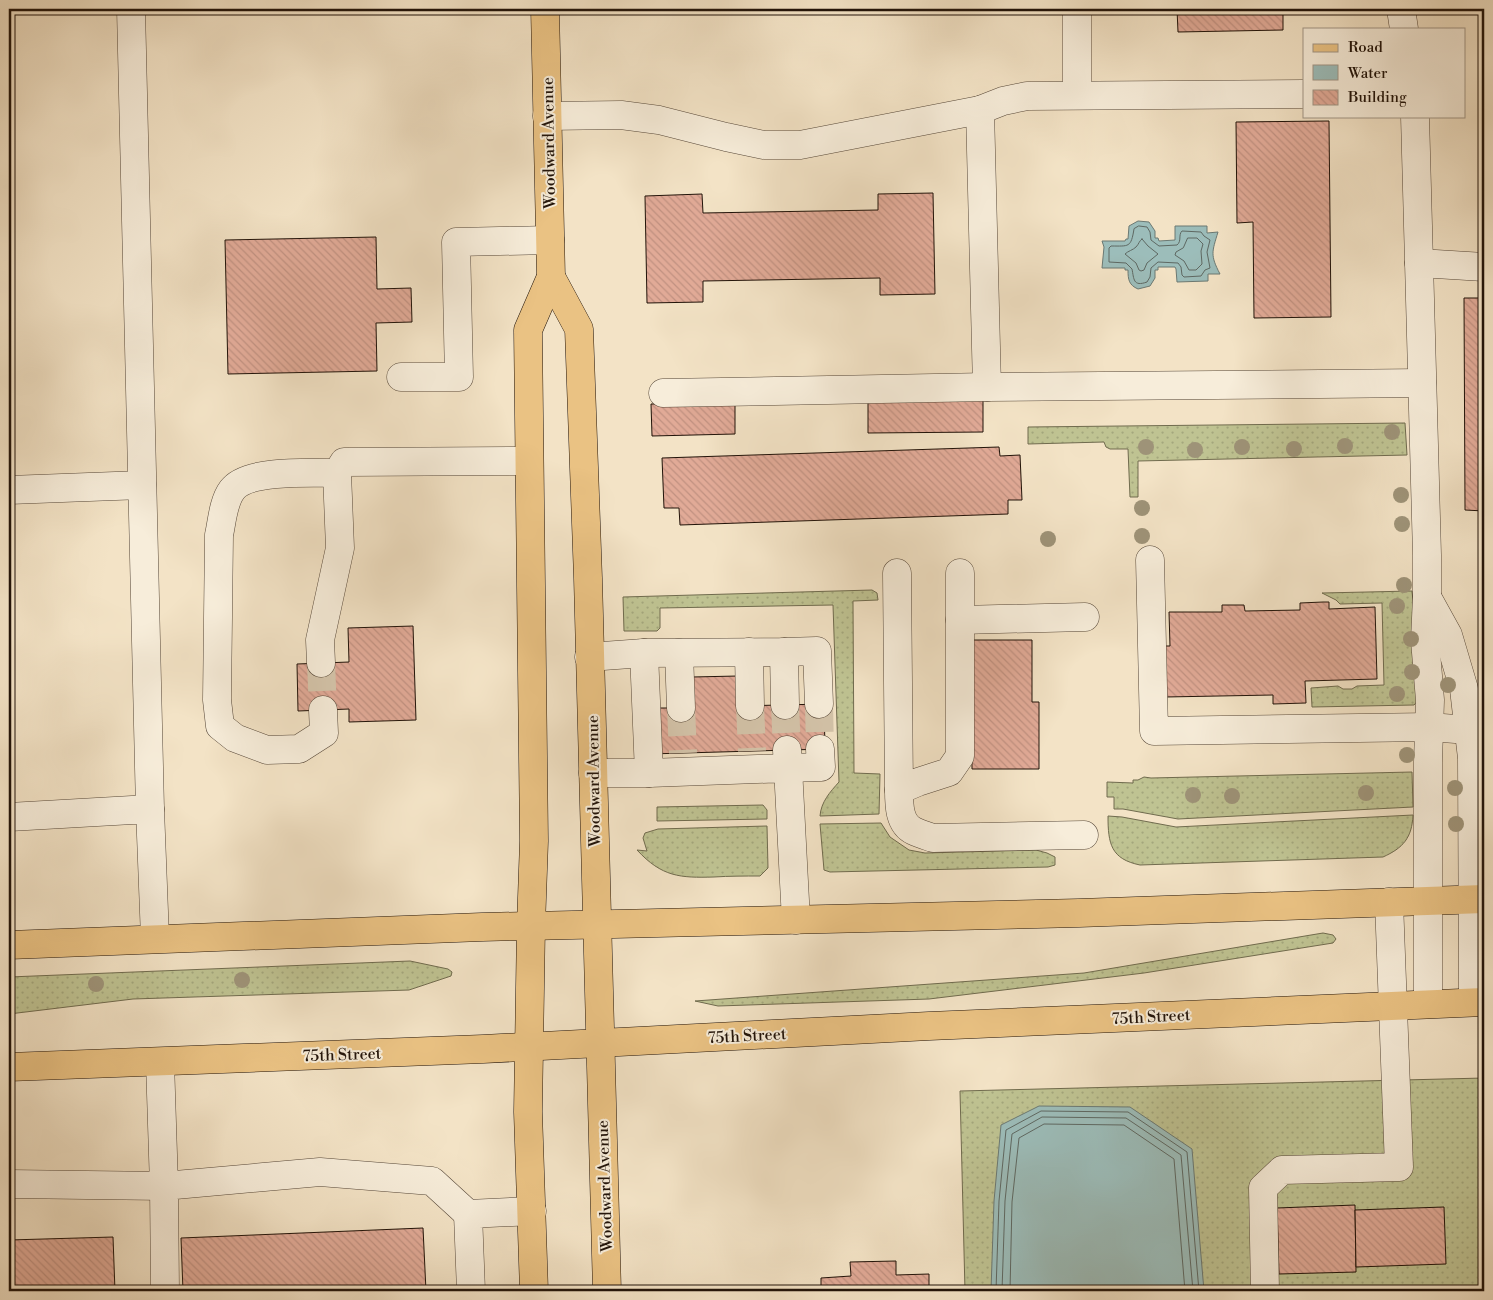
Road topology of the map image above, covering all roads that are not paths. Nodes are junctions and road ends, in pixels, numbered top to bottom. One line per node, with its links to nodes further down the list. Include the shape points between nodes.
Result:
1 (131, 9): 21 (street)
2 (545, 9): 9 (main road, Woodward Avenue)
3 (1077, 9): 7 (street)
4 (1402, 9): 5 (street)
5 (1404, 28)
6 (1303, 94): 7 (street)
7 (1077, 95): 8 (street, via 1026,96)
8 (980, 110): 9 (street, via 800,145 764,145 659,120 621,115); 17 (street)
9 (547, 116): 11 (main road, Woodward Avenue)
10 (1415, 118): 12 (street)
11 (550, 240): 14 (main road, Woodward Avenue); 15 (street, via 456,242 459,377)
12 (1419, 264): 13 (street); 16 (street)
13 (1484, 266)
14 (551, 277): 19 (main road, Woodward Avenue, via 528,330); 33 (main road, Woodward Avenue, via 579,329)
15 (401, 377)
16 (1422, 383): 17 (street); 26 (street)
17 (987, 387): 18 (street)
18 (663, 393)
19 (529, 460): 20 (street, via 344,462); 55 (main road, Woodward Avenue, via 534,840)
20 (337, 473): 34 (street, via 340,548 320,640); 39 (street, via 248,478 232,490 219,535 217,700 220,726 236,738 267,750 299,749 324,733)
21 (142, 485): 22 (street); 47 (street)
22 (9, 490)
23 (1150, 560): 40 (street, via 1154,731)
24 (897, 574): 46 (street)
25 (960, 574): 28 (street)
26 (1427, 597): 40 (street, via 1425,640); 41 (street, via 1448,635)
27 (1085, 617): 28 (street)
28 (960, 620): 46 (street, via 960,756 949,772)
29 (749, 652): 30 (street); 32 (street); 37 (street)
30 (784, 652): 35 (street, via 817,651); 36 (street)
31 (644, 653): 32 (street); 33 (street); 45 (street)
32 (679, 653): 38 (street)
33 (589, 656): 44 (main road, Woodward Avenue)
34 (321, 663)
35 (819, 704)
36 (785, 705)
37 (750, 706)
38 (681, 708)
39 (323, 710)
40 (1429, 727): 41 (street); 51 (street)
41 (1476, 730): 50 (street, via 1472,758)
42 (820, 749): 43 (street, via 821,767)
43 (788, 759): 45 (street, via 683,762); 53 (street)
44 (593, 773): 45 (street); 54 (main road, Woodward Avenue)
45 (649, 773)
46 (898, 790): 49 (street, via 902,819 911,831 933,838)
47 (150, 809): 48 (street); 56 (street)
48 (9, 817)
49 (1084, 835)
50 (1478, 899): 51 (main road); 58 (street)
51 (1428, 901): 52 (main road); 59 (street)
52 (1389, 902): 53 (main road); 60 (street)
53 (796, 920): 54 (main road)
54 (596, 925): 55 (main road); 61 (main road, Woodward Avenue)
55 (531, 926): 56 (main road); 62 (main road, Woodward Avenue)
56 (155, 938): 57 (main road)
57 (9, 945)
58 (1479, 1002): 59 (main road, 75th Street)
59 (1428, 1004): 60 (main road, 75th Street)
60 (1393, 1005): 61 (main road, 75th Street); 73 (street, via 1399,1167 1282,1170 1262,1188)
61 (600, 1042): 62 (main road, 75th Street); 72 (main road, Woodward Avenue)
62 (529, 1046): 63 (main road, 75th Street); 67 (main road, Woodward Avenue)
63 (160, 1062): 64 (main road, 75th Street); 66 (street)
64 (9, 1067)
65 (9, 1184): 66 (street)
66 (164, 1186): 68 (street, via 320,1172 432,1181); 69 (street)
67 (532, 1211): 68 (street); 71 (main road, Woodward Avenue)
68 (468, 1214): 70 (street)
69 (165, 1291)
70 (471, 1291)
71 (534, 1291)
72 (607, 1291)
73 (1265, 1291)

